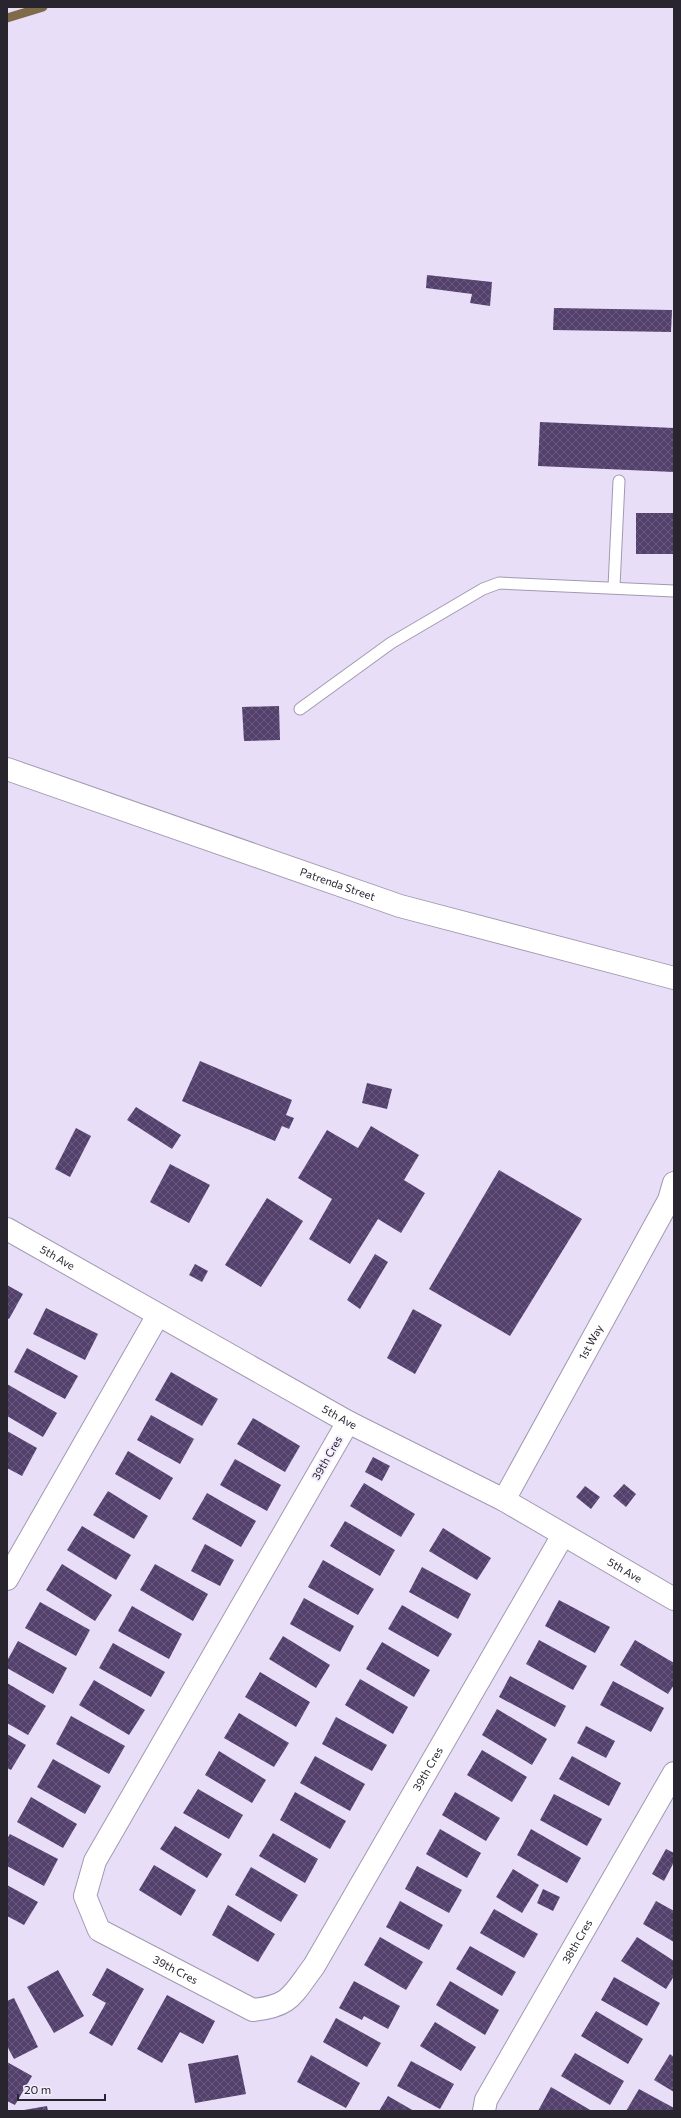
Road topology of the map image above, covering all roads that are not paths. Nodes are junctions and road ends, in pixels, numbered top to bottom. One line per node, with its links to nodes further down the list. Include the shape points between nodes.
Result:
1 (619, 481): 2 (lane)
2 (614, 587): 3 (lane); 4 (lane, via 500,583 484,589 391,643)
3 (674, 591)
4 (300, 709)
5 (7, 769): 6 (street, Patrenda Street, via 400,906)
6 (674, 978)
7 (674, 1183): 11 (street, 1st Way, via 669,1200)
8 (7, 1229): 9 (street, 5th Ave)
9 (158, 1315): 10 (street, 5th Ave); 13 (street)
10 (348, 1422): 11 (street, 5th Ave); 12 (street, 39th Cres, via 95,1861 85,1896 99,1930 106,1934 252,2010 272,2008 287,2001 314,1966)
11 (504, 1500): 12 (street, 5th Ave)
12 (563, 1535): 14 (street, 5th Ave)
13 (7, 1579)
14 (674, 1599)
15 (674, 1773): 16 (street, 38th Cres, via 486,2100)
16 (484, 2111)

